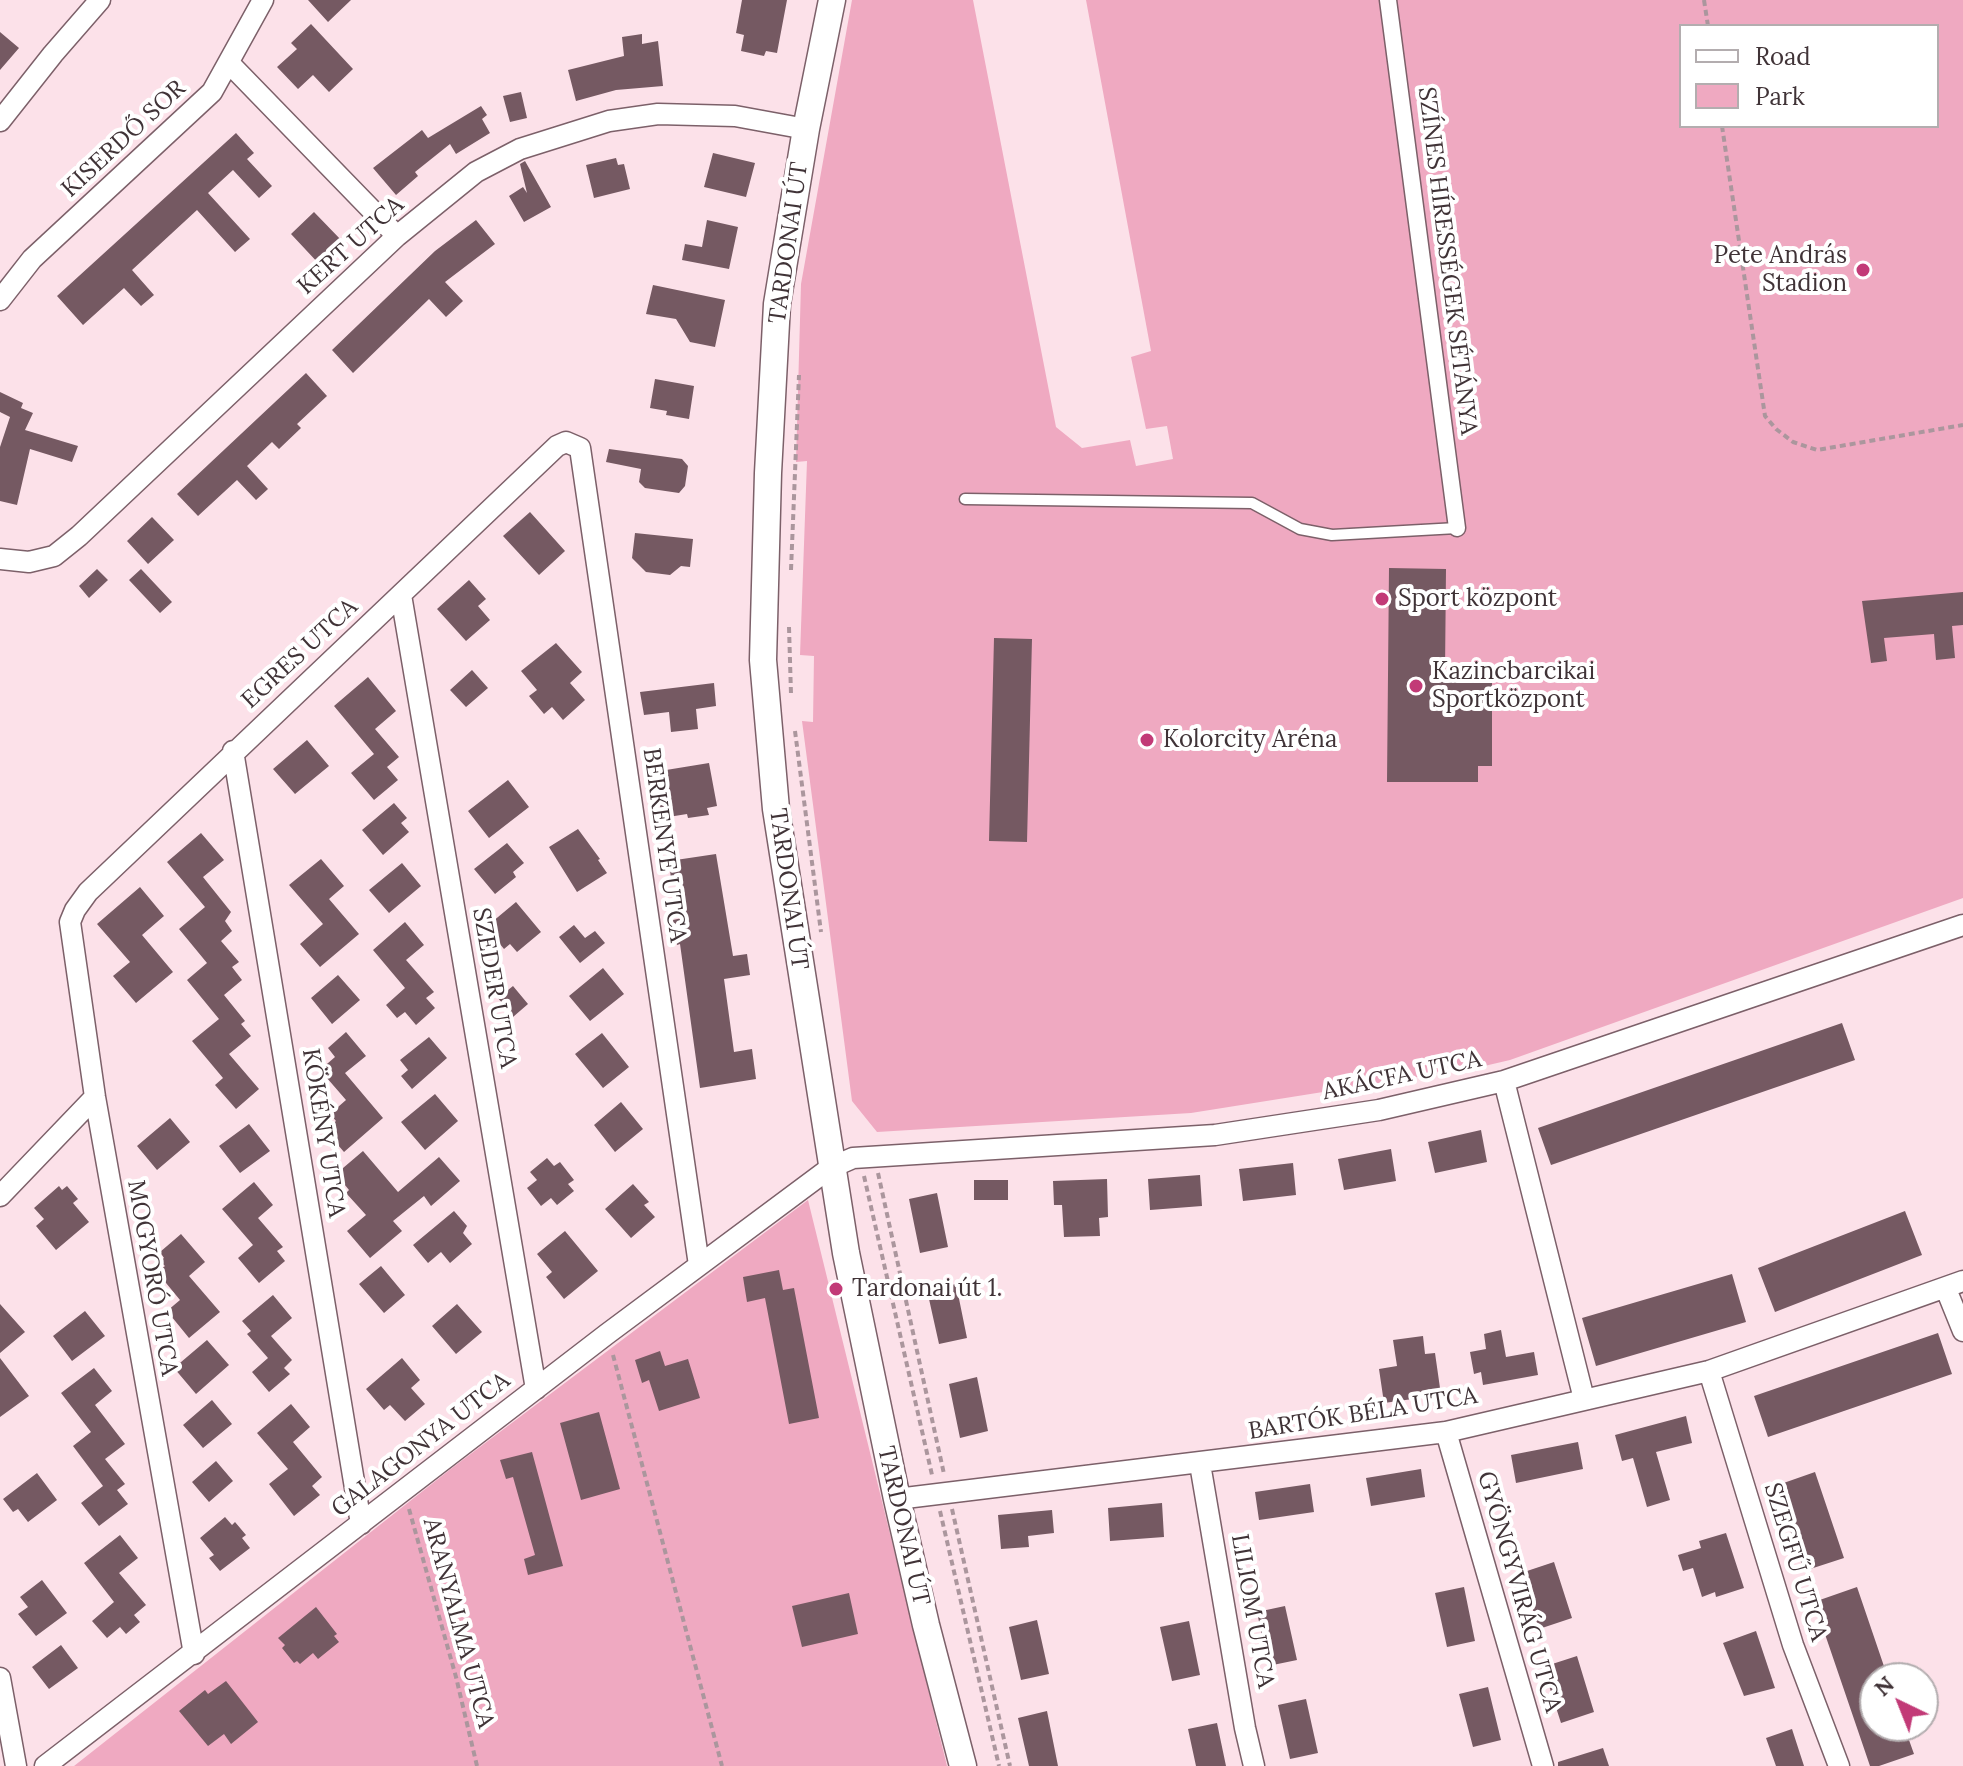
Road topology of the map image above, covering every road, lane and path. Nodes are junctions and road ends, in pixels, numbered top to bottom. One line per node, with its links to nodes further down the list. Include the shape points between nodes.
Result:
1 (100, 0): 8 (street)
2 (263, 0): 7 (street, KISERDŐ SOR)
3 (832, 0): 10 (street, TARDONAI ÚT)
4 (1388, 0): 17 (street, SZÍNES HÍRESSÉGEK SÉTÁNYA)
5 (1704, 0): 6 (path)
6 (1708, 24)
7 (229, 63): 11 (street); 12 (street, KISERDŐ SOR, via 212,92 32,259)
8 (0, 121)
9 (1722, 128): 14 (path, via 1770,423 1793,442 1817,450)
10 (806, 129): 11 (street, KERT UTCA, via 735,116 658,114 609,121 520,149 476,172); 31 (street, TARDONAI ÚT, via 777,304 763,660 776,809)
11 (397, 236): 18 (street, KERT UTCA, via 79,536 54,556 29,562)
12 (0, 300)
13 (799, 360): 19 (path)
14 (1963, 425)
15 (566, 442): 20 (street, EGRES UTCA); 33 (street, BERKENYE UTCA, via 580,448)
16 (965, 499): 17 (lane, via 1252,503 1300,529 1332,535)
17 (1457, 528)
18 (0, 559)
19 (790, 584)
20 (401, 595): 24 (street, EGRES UTCA); 38 (street, SZEDER UTCA)
21 (789, 615): 22 (path)
22 (791, 694)
23 (794, 725): 27 (path)
24 (233, 751): 25 (street, EGRES UTCA); 45 (street, KÖKÉNY UTCA)
25 (75, 910): 29 (street, MOGYORÓ UTCA, via 70,922)
26 (1963, 925): 28 (street, AKÁCFA UTCA)
27 (823, 944)
28 (1504, 1081): 30 (street, AKÁCFA UTCA, via 1379,1110 1253,1131); 39 (street)
29 (95, 1097): 32 (street); 46 (street, MOGYORÓ UTCA)
30 (874, 1155): 31 (street, AKÁCFA UTCA); 43 (path)
31 (842, 1163): 33 (street, GALAGONYA UTCA); 43 (path, via 866,1180); 44 (street, TARDONAI ÚT, via 864,1350)
32 (0, 1196)
33 (699, 1265): 36 (street, GALAGONYA UTCA)
34 (1954, 1285): 35 (street); 37 (street, BARTÓK BÉLA UTCA)
35 (1963, 1331)
36 (607, 1334): 38 (street, GALAGONYA UTCA); 51 (path)
37 (1709, 1371): 39 (street, BARTÓK BÉLA UTCA); 57 (street, SZEGFŰ UTCA, via 1793,1645)
38 (536, 1389): 42 (street, GALAGONYA UTCA)
39 (1584, 1399): 40 (street, BARTÓK BÉLA UTCA)
40 (1446, 1432): 41 (street, BARTÓK BÉLA UTCA); 56 (street, GYÖNGYVIRÁG UTCA)
41 (1200, 1464): 43 (street, BARTÓK BÉLA UTCA); 55 (street, LILIOM UTCA)
42 (403, 1490): 45 (street, GALAGONYA UTCA); 50 (path, ARANYALMA UTCA)
43 (942, 1493): 44 (street, BARTÓK BÉLA UTCA); 53 (path); 54 (path)
44 (897, 1499): 52 (street, TARDONAI ÚT)
45 (361, 1524): 46 (street, GALAGONYA UTCA)
46 (194, 1654): 49 (street, GALAGONYA UTCA)
47 (0, 1678): 48 (street)
48 (16, 1766)
49 (45, 1766)
50 (477, 1766)
51 (722, 1766)
52 (963, 1766)
53 (999, 1766)
54 (1010, 1766)
55 (1254, 1766)
56 (1543, 1766)
57 (1839, 1766)

